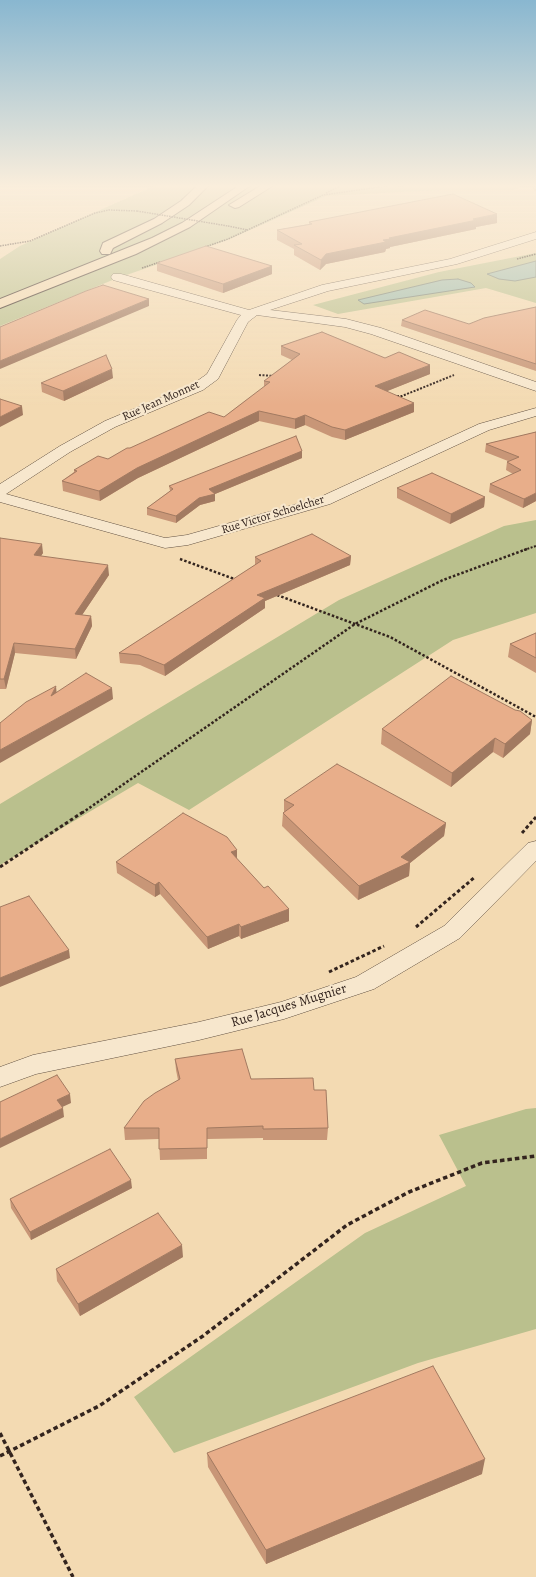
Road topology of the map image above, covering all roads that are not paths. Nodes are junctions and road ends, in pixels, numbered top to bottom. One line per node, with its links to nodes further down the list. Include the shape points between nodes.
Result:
1 (86, 259): 5 (highway)
2 (113, 259): 6 (highway)
3 (463, 259): 7 (street, Rue Jean Monnet, via 326,288 283,300)
4 (117, 276): 7 (street)
5 (0, 292)
6 (0, 304)
7 (253, 312): 8 (street, via 326,320 369,329); 10 (street, Rue Jean Monnet, via 243,320 214,376 198,387 110,424 65,449)
8 (536, 387)
9 (536, 412): 11 (street, Rue Victor Schoelcher, via 484,428 324,501 188,540 165,543)
10 (0, 491)
11 (0, 497)
12 (528, 841): 13 (street, Rue Jacques Mugnier, via 452,932 365,983 284,1010 205,1030 33,1065)
13 (0, 1077)

